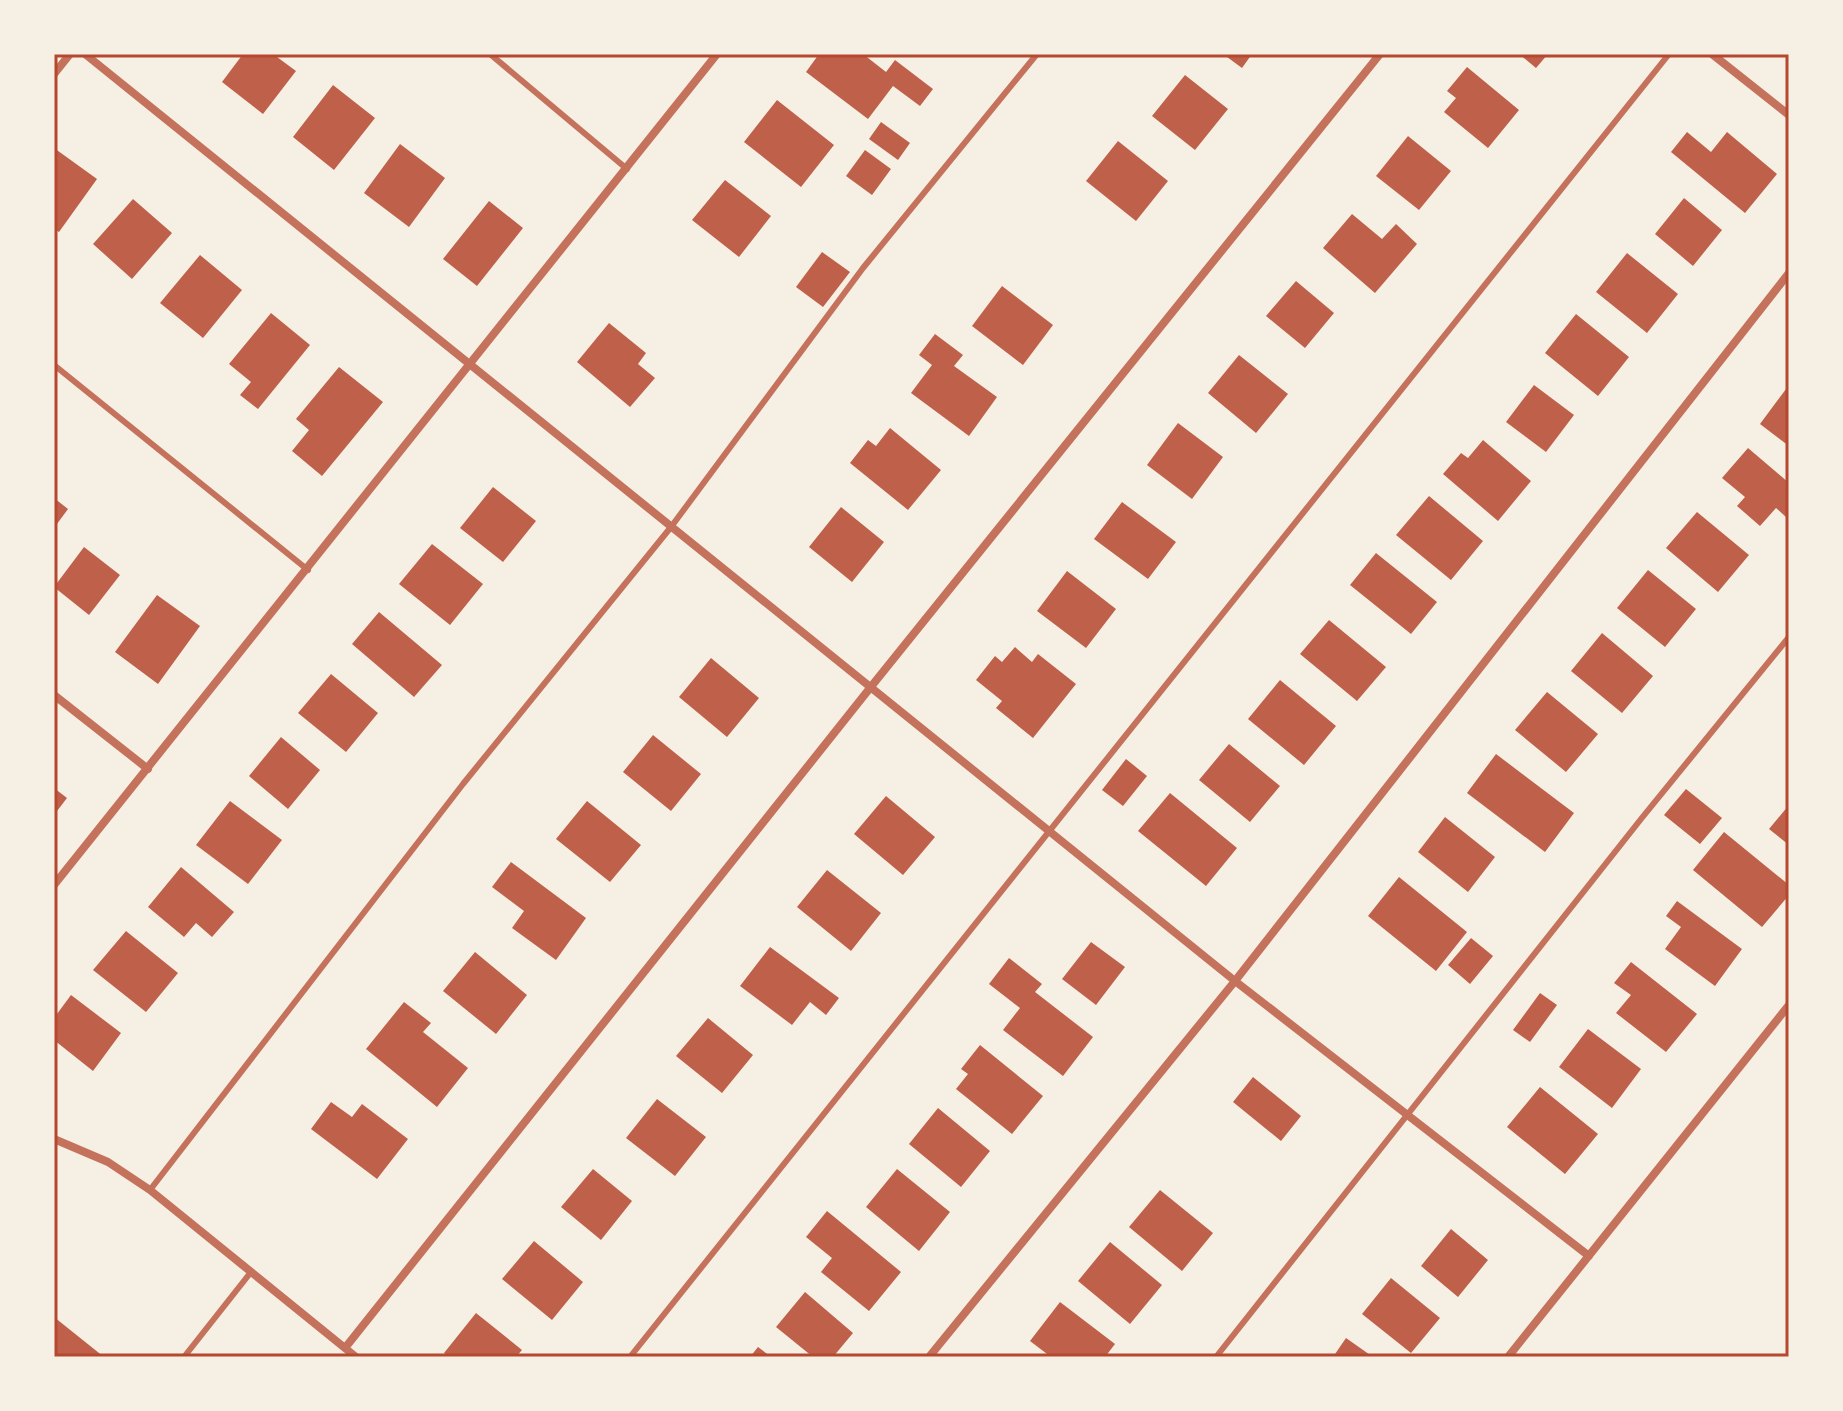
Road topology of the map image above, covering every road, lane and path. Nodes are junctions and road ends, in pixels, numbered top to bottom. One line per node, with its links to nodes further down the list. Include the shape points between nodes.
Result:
1 (70, 54): 9 (street)
2 (85, 54): 13 (street)
3 (490, 54): 11 (lane)
4 (717, 54): 11 (street)
5 (1037, 54): 15 (lane, via 863,268)
6 (1380, 54): 18 (street)
7 (1669, 54): 21 (lane)
8 (1712, 54): 10 (street)
9 (54, 74)
10 (1789, 115)
11 (627, 169): 13 (street)
12 (1789, 273): 23 (street)
13 (470, 364): 15 (street); 16 (street)
14 (54, 365): 16 (lane)
15 (671, 527): 18 (street); 27 (lane)
16 (308, 570): 20 (street)
17 (1789, 637): 25 (lane)
18 (870, 688): 21 (street); 30 (street)
19 (54, 695): 20 (street)
20 (148, 769): 22 (street)
21 (1051, 832): 23 (street); 33 (lane)
22 (54, 885)
23 (1235, 981): 25 (street); 34 (street)
24 (1789, 1005): 28 (street)
25 (1408, 1114): 28 (street); 35 (lane)
26 (54, 1139): 27 (street, via 108,1162)
27 (150, 1190): 29 (street)
28 (1589, 1256): 36 (street)
29 (251, 1272): 30 (street); 31 (lane)
30 (345, 1348): 32 (street)
31 (184, 1357)
32 (356, 1357)
33 (630, 1357)
34 (929, 1357)
35 (1216, 1357)
36 (1508, 1357)

